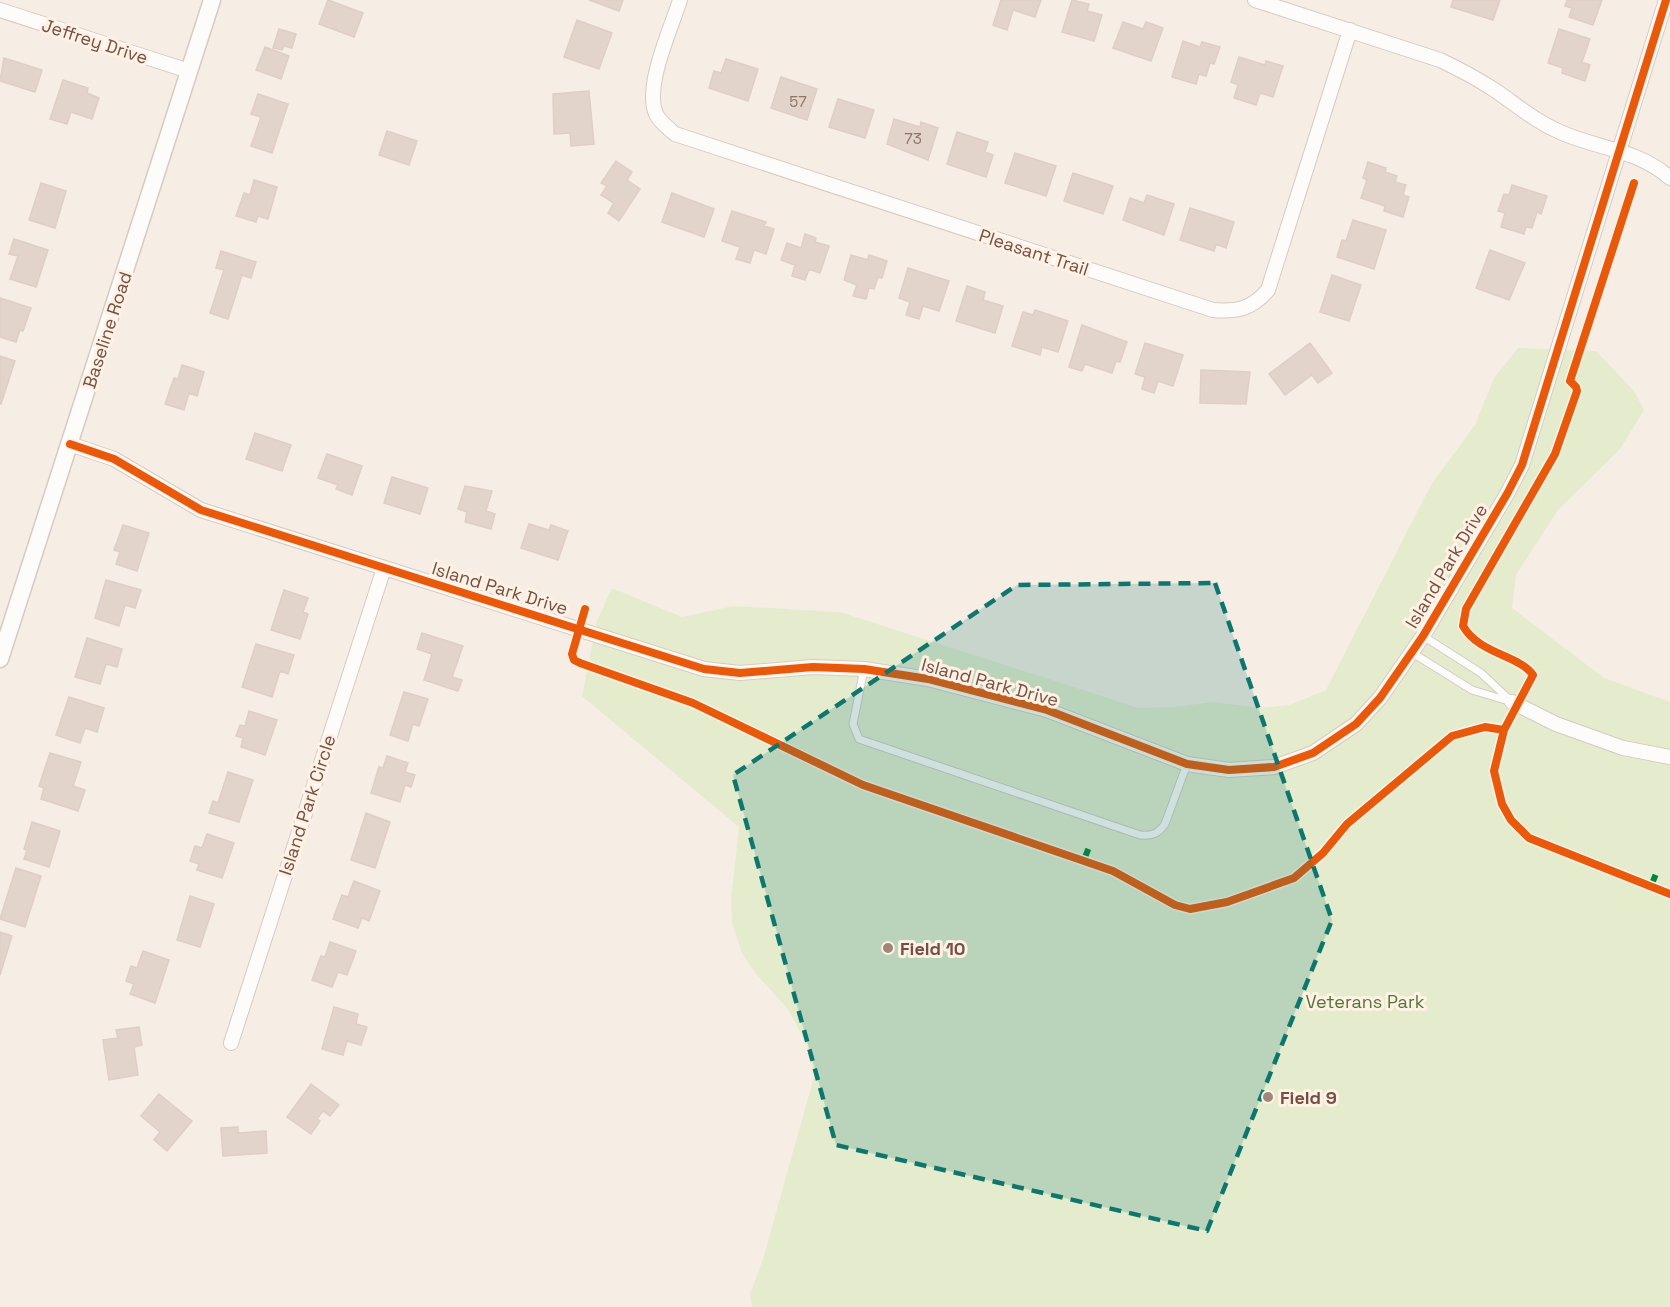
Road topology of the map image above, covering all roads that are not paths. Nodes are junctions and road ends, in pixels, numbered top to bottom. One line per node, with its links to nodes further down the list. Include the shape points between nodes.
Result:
1 (212, 0): 7 (street, Baseline Road)
2 (680, 0): 6 (street, Pleasant Trail, via 653,86 656,114 675,134 1213,310 1231,311 1247,309 1268,290)
3 (1255, 0): 6 (street)
4 (1666, 0): 8 (street, Island Park Drive)
5 (0, 10): 7 (street, Jeffrey Drive)
6 (1350, 30): 8 (street, via 1440,60 1561,132)
7 (189, 72): 10 (street, Baseline Road)
8 (1618, 149): 9 (street, via 1639,156); 12 (street, Island Park Drive, via 1522,465)
9 (1670, 178)
10 (70, 444): 11 (street, Island Park Drive, via 114,459 201,510); 14 (street, Baseline Road)
11 (384, 568): 15 (street, Island Park Drive, via 704,669 740,673); 19 (street, Island Park Circle)
12 (1423, 636): 13 (street, Island Park Drive); 16 (lane, via 1481,673)
13 (1411, 652): 16 (lane, via 1472,690); 18 (street, Island Park Drive, via 1380,698 1356,724 1313,753 1274,767 1229,770)
14 (0, 659)
15 (864, 669): 18 (street, Island Park Drive, via 928,679 1047,710); 18 (lane, via 853,724 859,739 1140,835 1159,832 1165,824)
16 (1512, 702): 17 (street, via 1556,724 1623,748)
17 (1670, 757)
18 (1187, 764)
19 (231, 1042)

